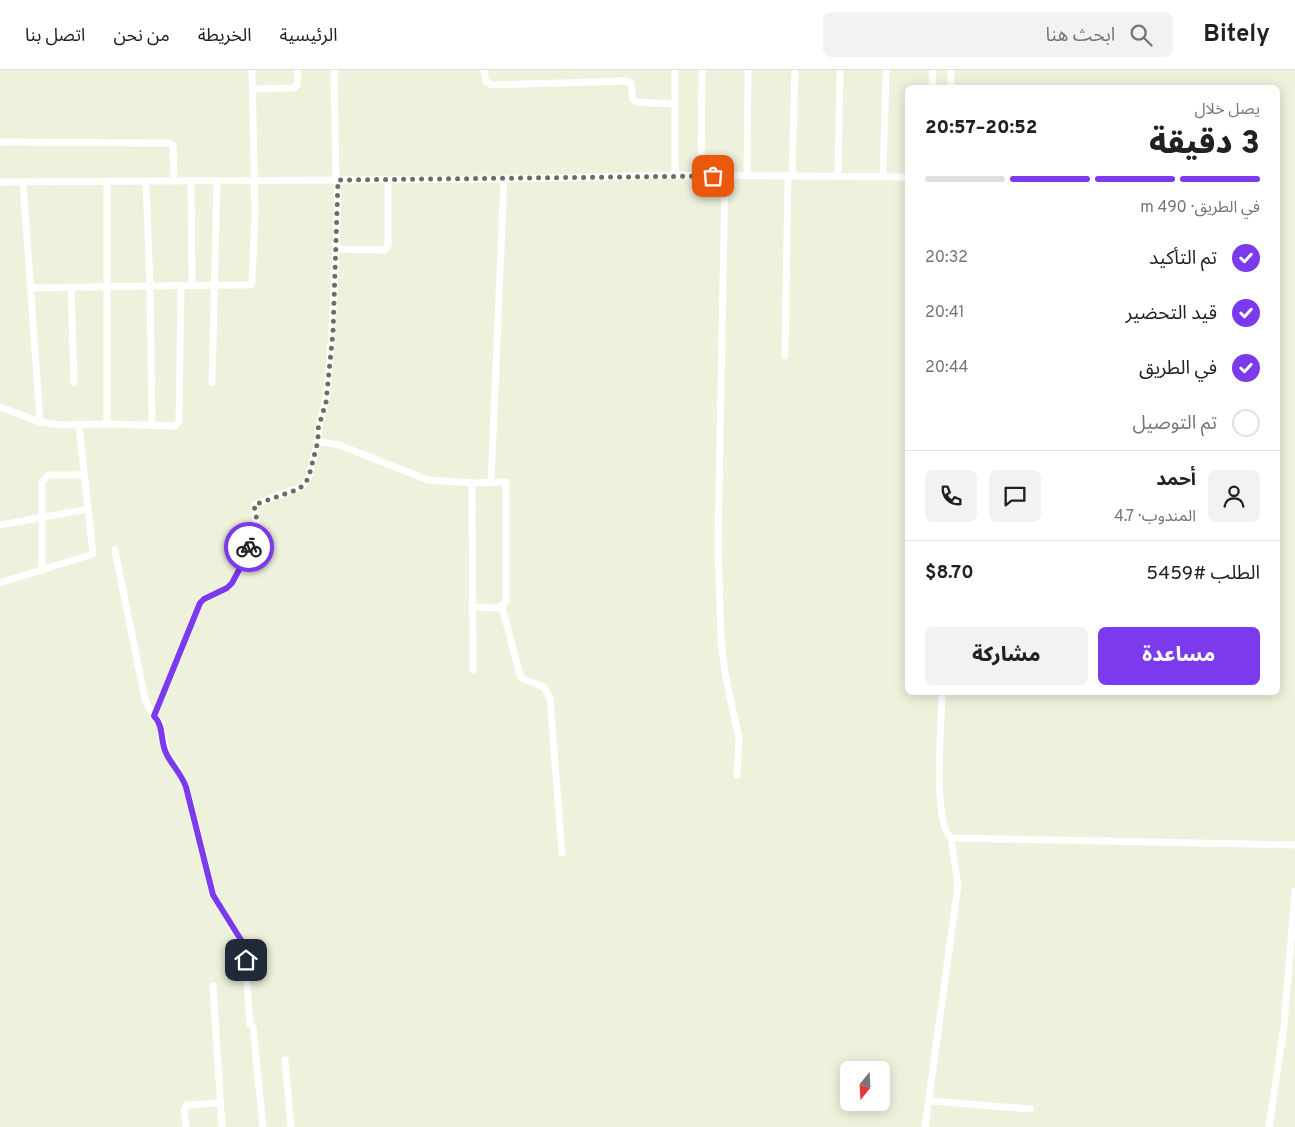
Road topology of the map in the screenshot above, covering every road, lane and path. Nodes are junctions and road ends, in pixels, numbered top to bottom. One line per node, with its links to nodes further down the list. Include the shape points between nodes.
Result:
1 (252, 70): 15 (street)
2 (298, 70): 15 (street, via 294,88)
3 (334, 70): 29 (street)
4 (484, 70): 16 (street, via 484,79 492,85 627,81 632,85 636,102)
5 (675, 70): 16 (street)
6 (702, 70): 19 (street)
7 (748, 70): 21 (street)
8 (795, 70): 22 (street)
9 (840, 70): 23 (street)
10 (886, 70): 24 (street)
11 (933, 70): 13 (street)
12 (951, 70): 14 (street)
13 (932, 85)
14 (951, 85)
15 (252, 89): 28 (street)
16 (675, 104): 18 (street)
17 (0, 142): 31 (street, via 170,143 173,145)
18 (675, 175): 19 (street); 27 (street)
19 (701, 176): 20 (street)
20 (725, 176): 21 (street); 68 (street, via 718,545 721,640 740,739)
21 (747, 176): 22 (street)
22 (790, 176): 23 (street); 45 (street)
23 (838, 176): 24 (street)
24 (883, 177): 25 (street)
25 (905, 177)
26 (388, 179): 27 (street); 29 (street); 37 (street, via 386,249)
27 (504, 179): 55 (street)
28 (254, 180): 29 (street); 33 (street); 42 (street, via 255,248 251,284)
29 (337, 180): 37 (street)
30 (146, 181): 31 (street); 36 (street); 39 (street)
31 (174, 181): 32 (street)
32 (191, 181): 33 (street); 41 (street)
33 (217, 181): 42 (street)
34 (0, 182): 35 (street)
35 (23, 182): 36 (street); 44 (street)
36 (107, 182): 38 (street)
37 (336, 249): 53 (street, via 333,332 327,394)
38 (108, 286): 39 (street); 43 (street); 50 (street)
39 (150, 286): 40 (street); 52 (street)
40 (181, 286): 41 (street); 52 (street, via 179,421 173,427)
41 (192, 286): 42 (street)
42 (213, 286): 46 (street)
43 (71, 287): 44 (street); 47 (street)
44 (30, 288): 49 (street)
45 (785, 356)
46 (212, 382)
47 (74, 383)
48 (0, 407): 49 (street)
49 (40, 422): 51 (street)
50 (107, 424): 51 (street); 52 (street)
51 (79, 425): 54 (street)
52 (152, 426)
53 (318, 441): 56 (street, via 339,445 428,480); 67 (street, via 308,479 303,486 254,505 259,541 241,551 238,573 227,588 201,602)
54 (84, 475): 57 (street); 58 (street, via 48,474 44,477)
55 (490, 482): 56 (street); 64 (street, via 506,482 506,602)
56 (472, 483): 63 (street)
57 (88, 509): 58 (street); 61 (street, via 93,554)
58 (42, 518): 59 (street); 61 (street)
59 (0, 526)
60 (115, 550): 67 (street, via 145,699)
61 (42, 571): 62 (street)
62 (0, 583)
63 (473, 607): 64 (street); 65 (street)
64 (502, 607): 71 (street, via 521,678 544,687 550,698)
65 (473, 670)
66 (942, 695): 69 (street, via 940,803 944,827)
67 (154, 716): 80 (street, via 161,725 166,752 186,787 213,895 244,947)
68 (737, 775)
69 (951, 838): 70 (street); 75 (street, via 958,885)
70 (1295, 845)
71 (562, 853)
72 (1295, 891): 83 (street, via 1284,1026)
73 (213, 986): 76 (street)
74 (285, 1060): 81 (street)
75 (930, 1101): 77 (street); 82 (street)
76 (220, 1102): 78 (street, via 187,1105 184,1111); 79 (street)
77 (1030, 1109)
78 (186, 1127)
79 (222, 1127)
80 (263, 1127)
81 (291, 1127)
82 (925, 1127)
83 (1269, 1127)

